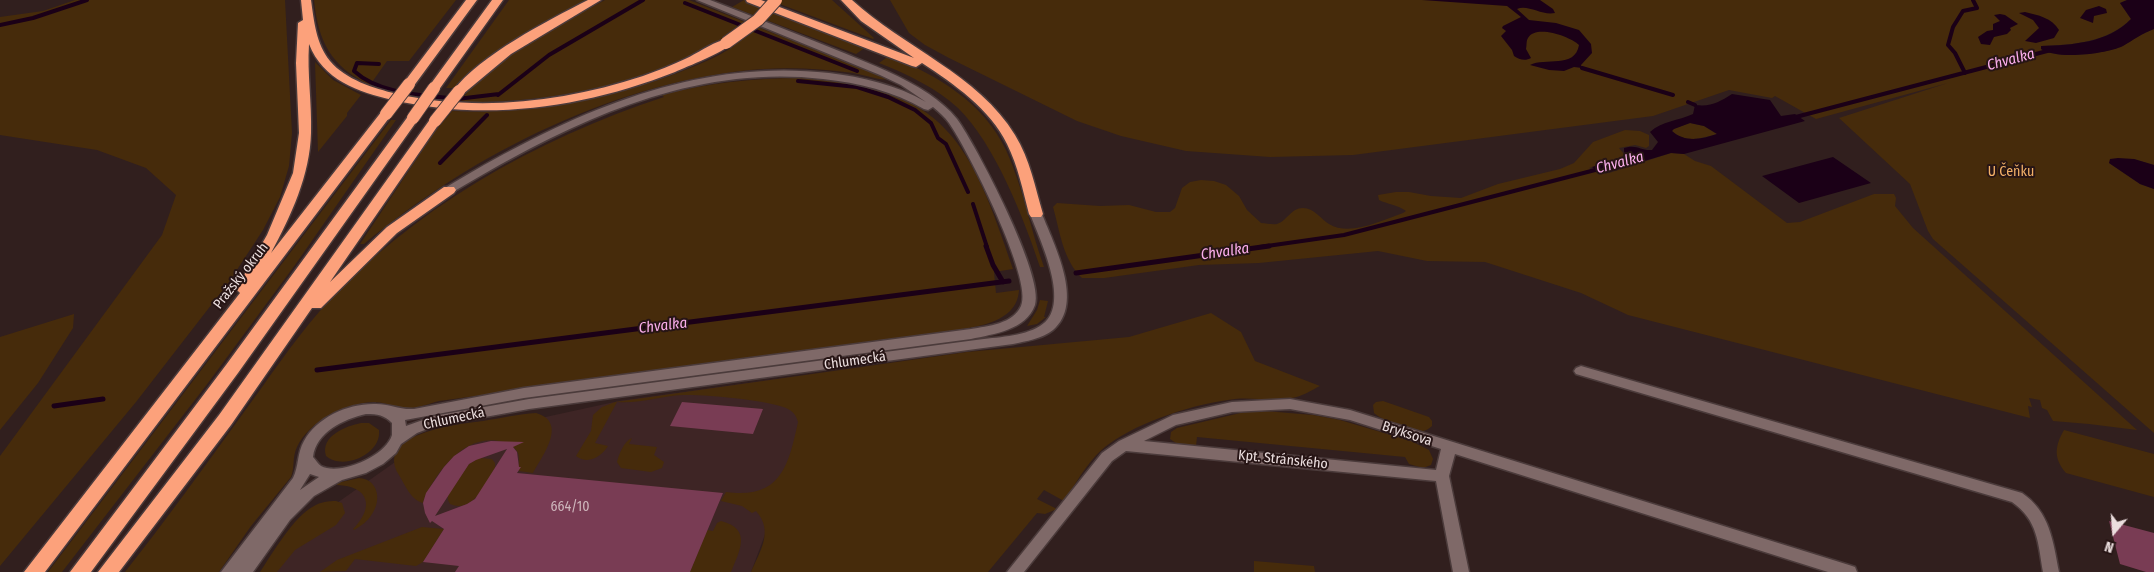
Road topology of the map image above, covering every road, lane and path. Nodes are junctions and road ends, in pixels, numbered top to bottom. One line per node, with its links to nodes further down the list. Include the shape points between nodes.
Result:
1 (472, 0): 14 (highway, Pražský okruh, bridge)
2 (498, 0): 24 (highway, bridge, via 232,370)
3 (596, 0): 13 (highway, bridge, via 509,49 458,91)
4 (702, 0): 10 (main road, via 901,81 944,112)
5 (752, 0): 9 (highway, via 904,58)
6 (776, 0): 8 (highway, bridge, via 758,20 726,43 668,70 591,94 541,102 475,106 407,101 348,80 332,70 315,46)
7 (846, 0): 9 (highway, via 875,27)
8 (306, 1): 14 (highway, via 302,63 305,133 300,173 274,235)
9 (966, 88): 12 (highway, Chlumecká, via 984,104 1018,153)
10 (969, 148): 11 (main road, via 939,115 888,88 811,74 750,75 683,85 610,109 523,147); 16 (main road, Chlumecká, via 1006,223 1031,296 1026,310 1006,326 894,345 560,387 414,414)
11 (449, 190): 13 (highway, via 392,230)
12 (1036, 214): 17 (main road, Chlumecká, via 1061,288 1062,301 1054,323 1039,332 947,349 529,404 434,422 412,429)
13 (286, 334): 25 (highway, via 192,465)
14 (215, 338): 23 (highway, Pražský okruh)
15 (1581, 371): 31 (main road, via 2017,497 2037,513)
16 (390, 412): 17 (main road, via 400,423); 20 (main road, via 364,409 334,420 312,438)
17 (397, 440): 21 (main road, via 376,461)
18 (1124, 445): 19 (main road, Bryksova, via 1173,420 1232,407 1290,404 1350,415); 22 (main road, Kpt. Stránského); 28 (main road, Bryksova, via 1107,457)
19 (1449, 448): 22 (main road); 30 (main road, Bryksova)
20 (306, 458): 21 (main road, via 317,471); 26 (main road, via 298,482)
21 (342, 474): 27 (main road, via 323,482 299,500)
22 (1442, 476): 29 (main road)
23 (34, 572)
24 (80, 572)
25 (108, 572)
26 (229, 572)
27 (244, 572)
28 (1015, 572)
29 (1460, 572)
30 (1849, 572)
31 (2051, 572)

